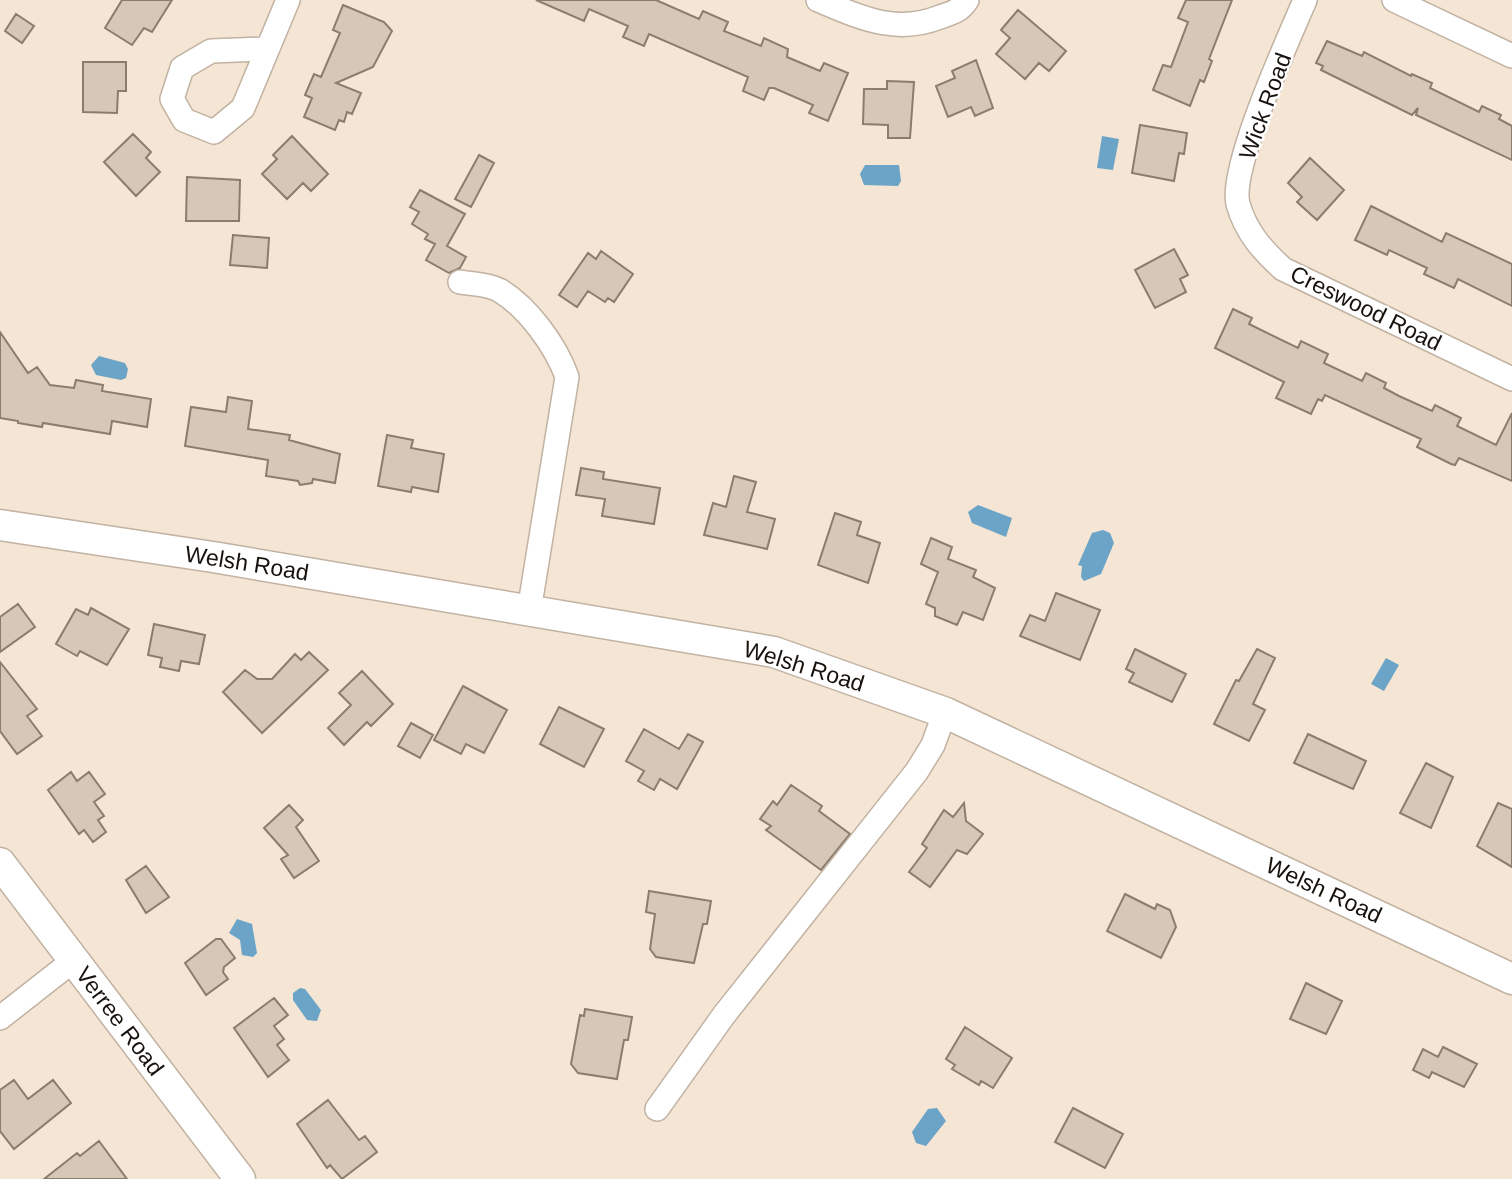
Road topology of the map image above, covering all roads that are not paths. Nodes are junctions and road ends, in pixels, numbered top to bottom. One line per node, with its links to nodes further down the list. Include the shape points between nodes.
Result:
1 (288, 0): 6 (street)
2 (818, 0): 3 (street, via 874,23 897,26 928,22 961,9)
3 (967, 0)
4 (1305, 0): 8 (street, Wick Road, via 1242,168 1237,201)
5 (1394, 0): 7 (street)
6 (266, 49)
7 (1512, 56)
8 (1242, 213): 10 (street, Creswood Road, via 1259,248 1283,269)
9 (460, 282): 12 (street, via 497,289 515,303 561,361 567,377)
10 (1512, 379)
11 (0, 525): 12 (main road, Welsh Road)
12 (529, 611): 13 (main road, Welsh Road, via 774,652)
13 (945, 712): 16 (main road, Welsh Road); 18 (street, via 917,771 724,1015)
14 (0, 863): 15 (main road, Verree Road)
15 (74, 960): 17 (street); 19 (main road, Verree Road)
16 (1512, 979)
17 (0, 1018)
18 (657, 1109)
19 (240, 1179)

